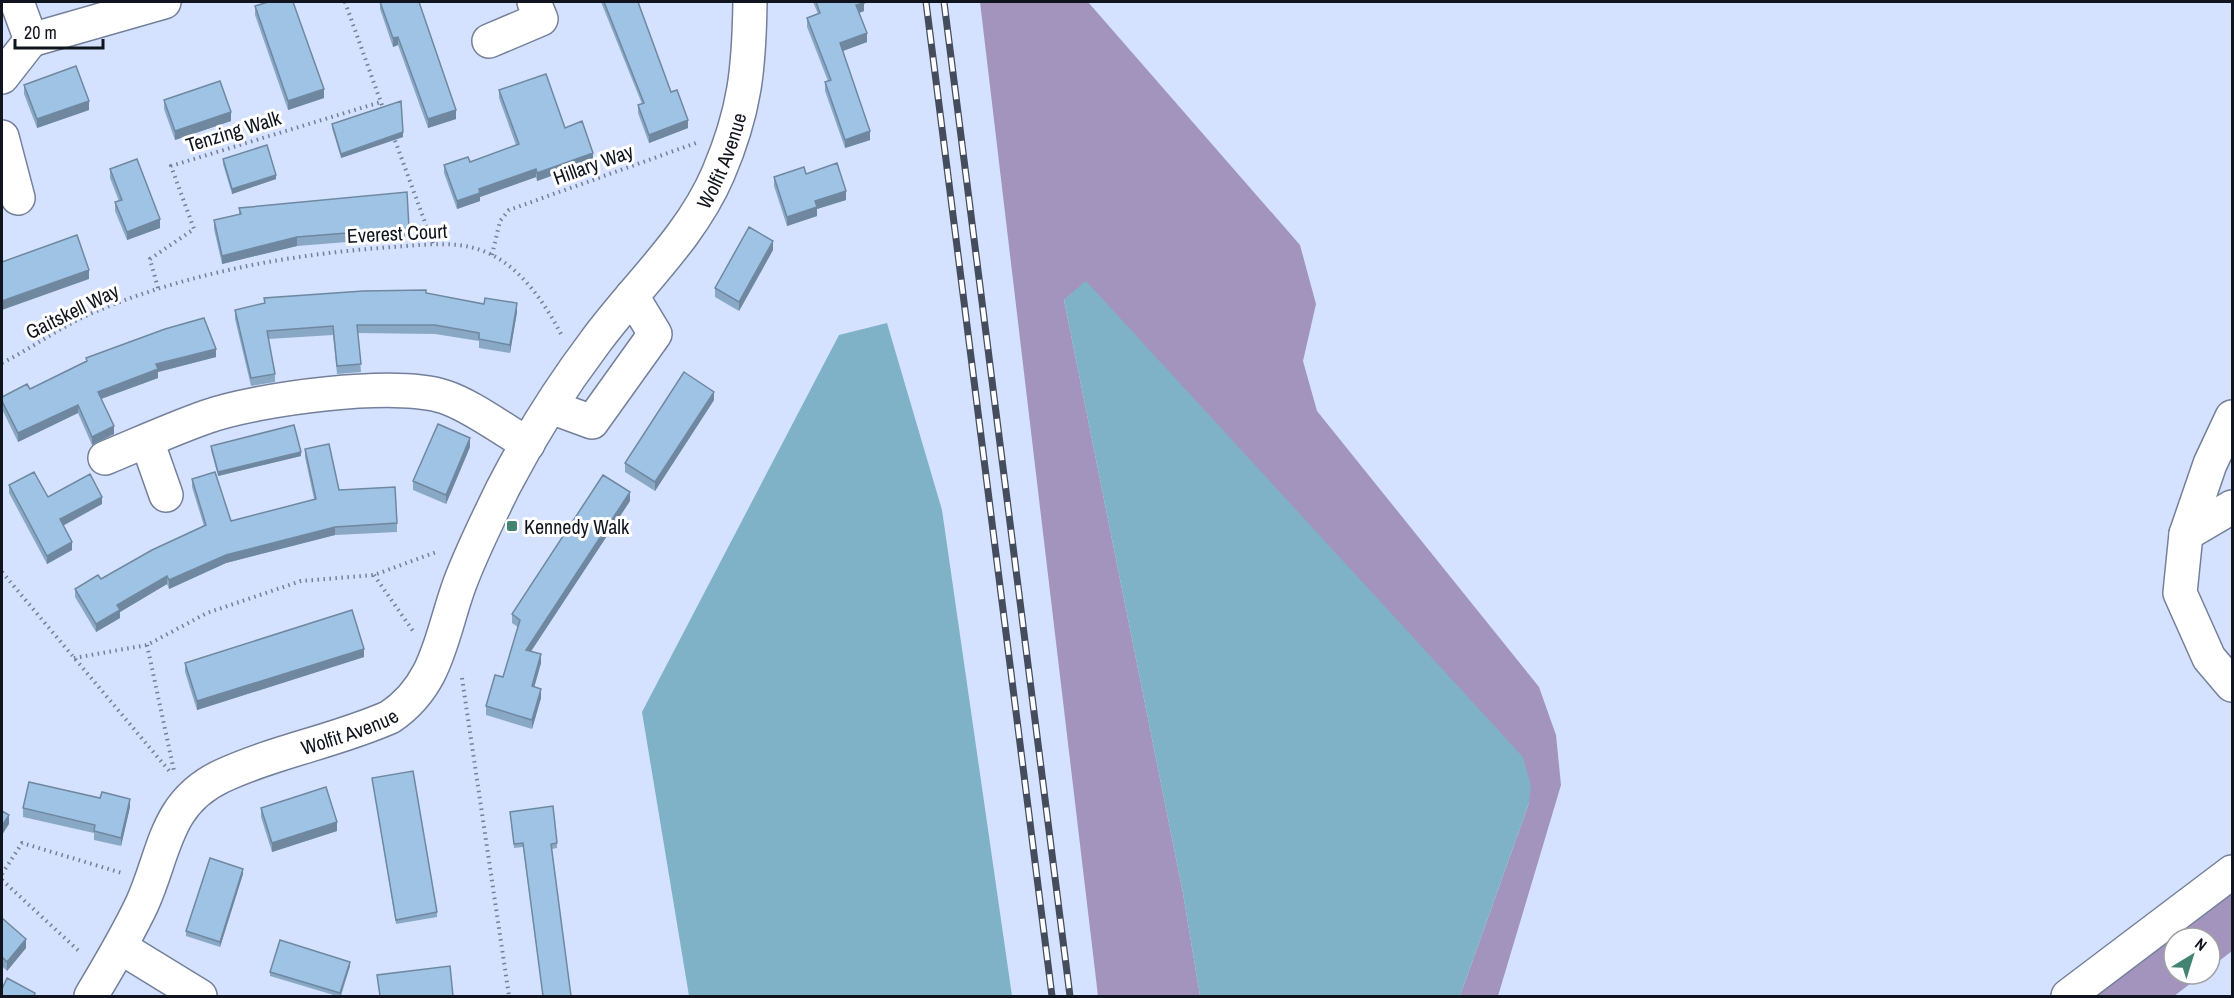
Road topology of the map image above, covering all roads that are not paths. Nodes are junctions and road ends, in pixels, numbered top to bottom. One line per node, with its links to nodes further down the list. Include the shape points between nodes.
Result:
1 (17, 2): 5 (street)
2 (164, 2): 5 (street)
3 (534, 2): 6 (street, via 541,19)
4 (750, 2): 10 (street, Wolfit Avenue, via 747,82 734,130 701,208)
5 (31, 40): 7 (street)
6 (489, 41)
7 (2, 77)
8 (2, 137): 9 (street)
9 (18, 198)
10 (632, 296): 11 (street, Wolfit Avenue); 11 (street, via 655,334 592,422)
11 (551, 407): 14 (street, Wolfit Avenue)
12 (2232, 417): 18 (street)
13 (147, 441): 14 (street, via 208,416 256,405 403,388 445,397); 15 (street); 16 (street)
14 (528, 444): 21 (street, Wolfit Avenue, via 482,534 454,599 435,663 422,687 390,717 219,777 192,797 176,815 163,840 151,882)
15 (105, 458)
16 (166, 495)
17 (2232, 507): 18 (street)
18 (2186, 534): 19 (street, via 2180,593 2209,658)
19 (2232, 685)
20 (2232, 872): 23 (street)
21 (105, 973): 22 (street)
22 (200, 996)
23 (2068, 996)

